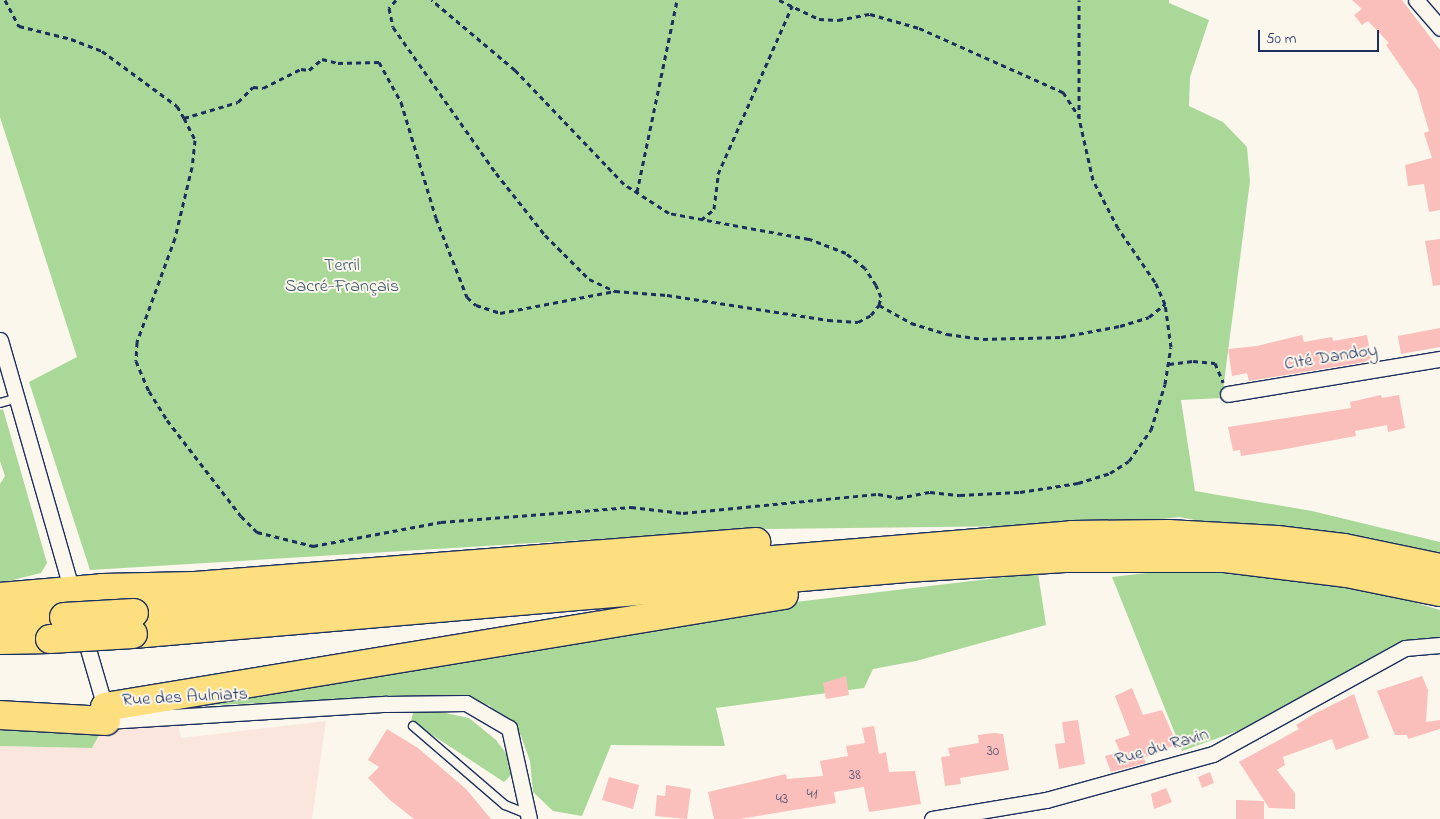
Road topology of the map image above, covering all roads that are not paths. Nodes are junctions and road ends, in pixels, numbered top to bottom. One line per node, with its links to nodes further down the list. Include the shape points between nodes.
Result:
1 (1416, 0): 2 (street)
2 (1440, 28)
3 (0, 340): 5 (street, Rue des Aulniats)
4 (1440, 358): 6 (street, CIté Dandoy)
5 (4, 363): 7 (street, Rue des Aulniats)
6 (1228, 394)
7 (17, 398): 8 (lane); 12 (street, Rue des Aulniats)
8 (0, 403)
9 (927, 545): 11 (highway, via 1168,534 1344,548); 12 (highway, via 862,536 716,544 195,586); 16 (highway)
10 (906, 568): 13 (highway, via 1065,558 1225,558 1330,570); 16 (highway); 20 (highway, via 830,587)
11 (1440, 568)
12 (71, 590): 14 (highway); 20 (street, Rue des Aulniats)
13 (1440, 592)
14 (0, 597)
15 (0, 618): 16 (highway, bridge)
16 (134, 623): 17 (highway, bridge)
17 (0, 640)
18 (1440, 645): 24 (street, Rue du Ravin, via 1405,648 1213,754 1046,800)
19 (0, 714): 20 (highway)
20 (105, 714): 22 (street, Rue des Aulniats, via 466,703 508,728)
21 (413, 726): 22 (lane, via 505,805)
22 (528, 817): 23 (street)
23 (542, 819)
24 (932, 819)

